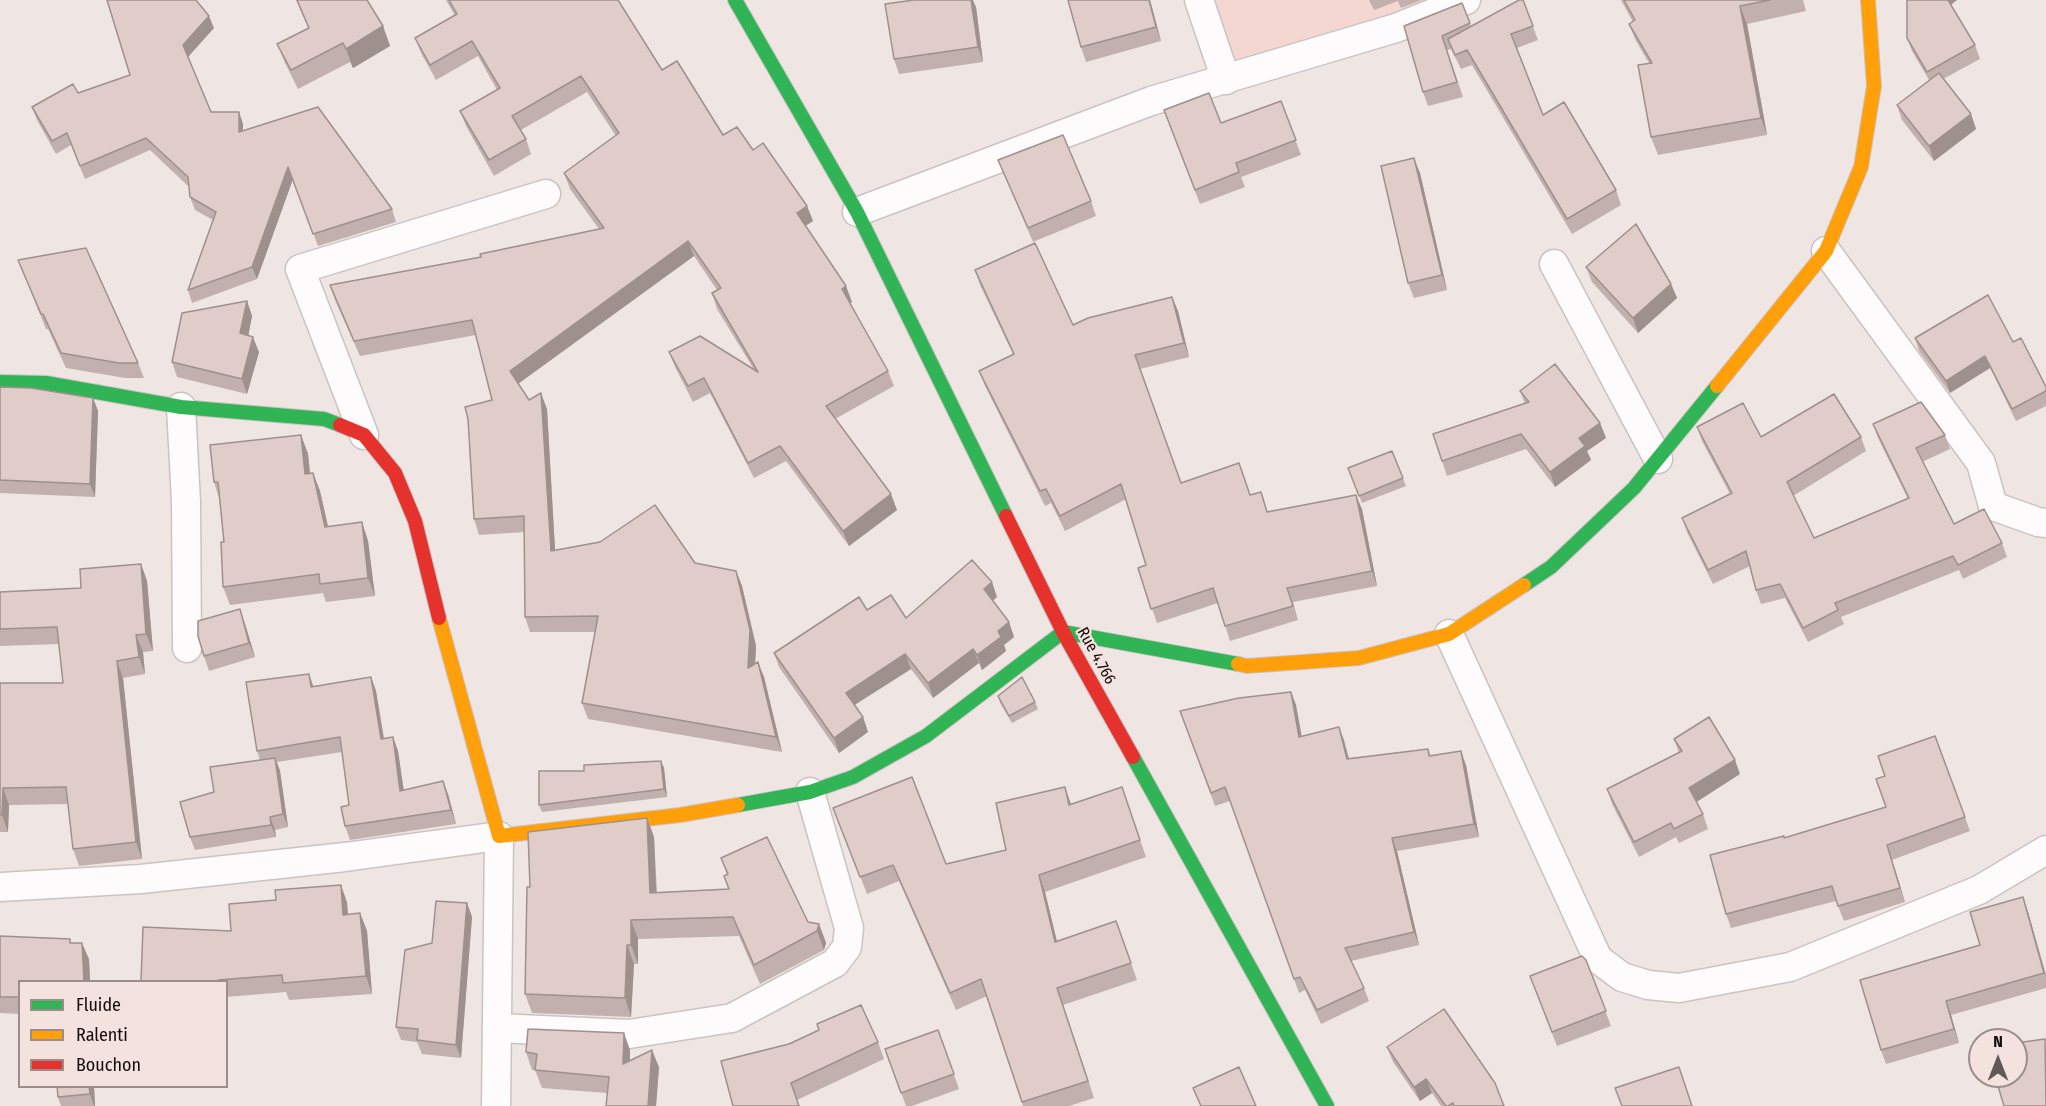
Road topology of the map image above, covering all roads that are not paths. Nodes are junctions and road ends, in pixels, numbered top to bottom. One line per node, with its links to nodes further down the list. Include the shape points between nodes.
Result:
1 (735, 0): 7 (street, Rue 4.766)
2 (1199, 0): 5 (street)
3 (1466, 0): 5 (street, via 1396,28)
4 (1868, 0): 8 (street, via 1874,86 1861,167)
5 (1226, 80): 7 (street, via 1151,101)
6 (546, 194): 12 (street, via 300,269)
7 (857, 212): 15 (street, Rue 4.766)
8 (1826, 251): 13 (street); 14 (street, via 1981,463 1993,506)
9 (1554, 264): 13 (street)
10 (0, 382): 11 (street, via 46,383)
11 (181, 407): 12 (street, via 324,419); 17 (street)
12 (364, 435): 19 (street, via 395,473 415,520 453,677)
13 (1658, 459): 16 (street, via 1634,488 1551,567)
14 (2046, 523)
15 (1063, 632): 16 (street, via 1246,666 1359,658); 18 (street, via 926,736 853,777); 24 (street, Rue 4.766)
16 (1449, 634): 20 (street, via 1598,959 1622,976 1648,986 1679,988 1790,967 1979,890)
17 (187, 648)
18 (810, 792): 19 (street, via 680,815); 22 (street, via 849,928 847,947 835,963 732,1018 629,1034)
19 (498, 836): 21 (street, via 141,879); 22 (street)
20 (2046, 850)
21 (0, 887)
22 (497, 1028): 23 (street)
23 (496, 1106)
24 (1327, 1106)

